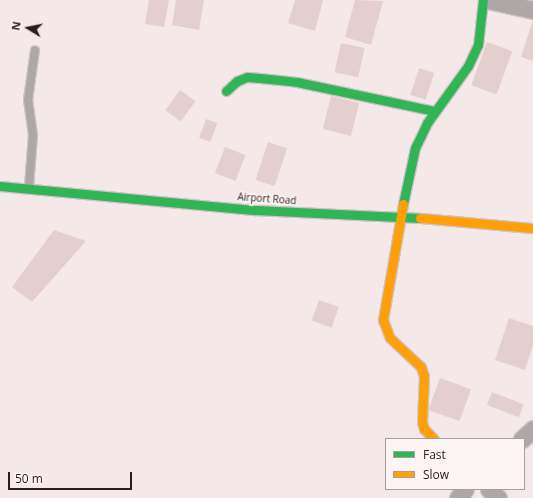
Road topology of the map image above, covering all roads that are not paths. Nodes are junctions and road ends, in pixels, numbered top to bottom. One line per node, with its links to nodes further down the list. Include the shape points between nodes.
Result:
1 (483, 0): 6 (street, via 478,45 468,66)
2 (488, 0): 3 (street)
3 (533, 10)
4 (35, 50): 8 (lane, via 28,100 33,135)
5 (226, 91): 6 (street, via 237,81 247,78 267,79 358,94)
6 (435, 111): 9 (street, via 415,148 408,172)
7 (0, 186): 8 (street, Airport Road)
8 (29, 188): 9 (street, Airport Road, via 256,210)
9 (401, 216): 10 (street, Airport Road); 12 (street, via 384,320 390,338 421,367 424,376 422,422 424,429)
10 (533, 228)
11 (533, 430): 13 (street)
12 (433, 438)
13 (523, 438)
14 (464, 490): 16 (street)
15 (490, 490): 17 (street)
16 (458, 498)
17 (498, 498)

